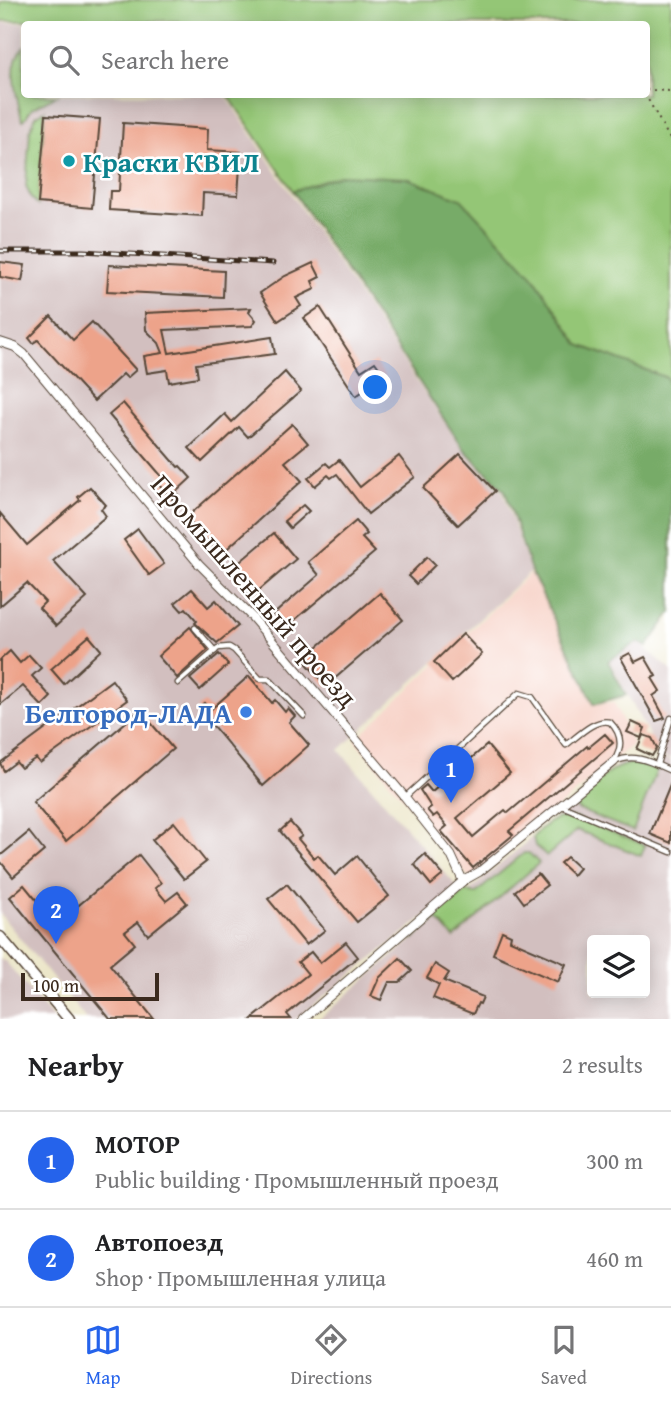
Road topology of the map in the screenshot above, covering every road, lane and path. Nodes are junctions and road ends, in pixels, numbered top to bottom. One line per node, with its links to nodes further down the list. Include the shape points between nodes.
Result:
1 (650, 90): 2 (path)
2 (671, 91)
3 (647, 98): 4 (path)
4 (671, 141)
5 (0, 342): 15 (street, Промышленный проезд, via 24,354 199,564 251,616)
6 (195, 628): 7 (lane)
7 (215, 651): 8 (lane); 9 (lane, via 223,647 234,650)
8 (178, 683)
9 (304, 716)
10 (671, 718): 11 (lane)
11 (668, 735): 13 (lane)
12 (614, 762): 13 (lane, via 631,757); 15 (lane, via 620,739 610,722 597,723 566,745 532,697 519,693); 16 (street)
13 (656, 764): 14 (lane)
14 (671, 771)
15 (405, 797): 18 (street, Промышленный проезд, via 451,855)
16 (560, 805): 17 (lane); 18 (street)
17 (671, 852)
18 (463, 881): 21 (street)
19 (0, 937): 20 (street)
20 (69, 1019)
21 (303, 1019)

